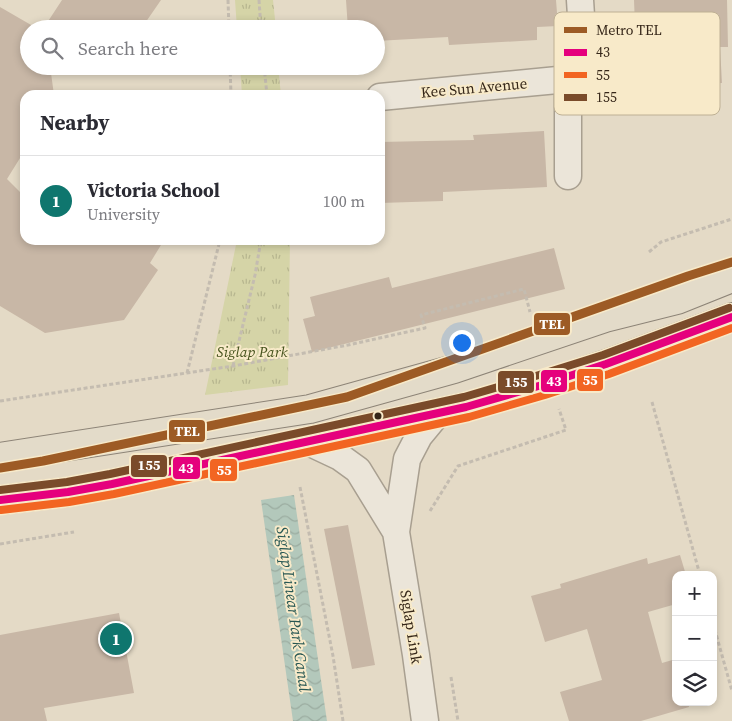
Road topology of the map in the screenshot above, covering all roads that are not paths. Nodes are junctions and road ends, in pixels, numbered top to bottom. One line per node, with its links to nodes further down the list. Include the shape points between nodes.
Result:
1 (554, 80): 2 (street, Kee Sun Avenue)
2 (385, 97)
3 (568, 115): 4 (street)
4 (568, 176)
5 (732, 278): 9 (main road, via 677,300 606,318 454,369 310,409)
6 (732, 317): 7 (main road, via 542,385)
7 (438, 413): 8 (main road); 11 (street, Siglap Link, via 419,436 407,459)
8 (306, 441): 10 (main road, via 112,484); 11 (street, Siglap Link, via 340,457 358,470)
9 (0, 457)
10 (0, 500)
11 (396, 532): 12 (street, Siglap Link)
12 (425, 721)

